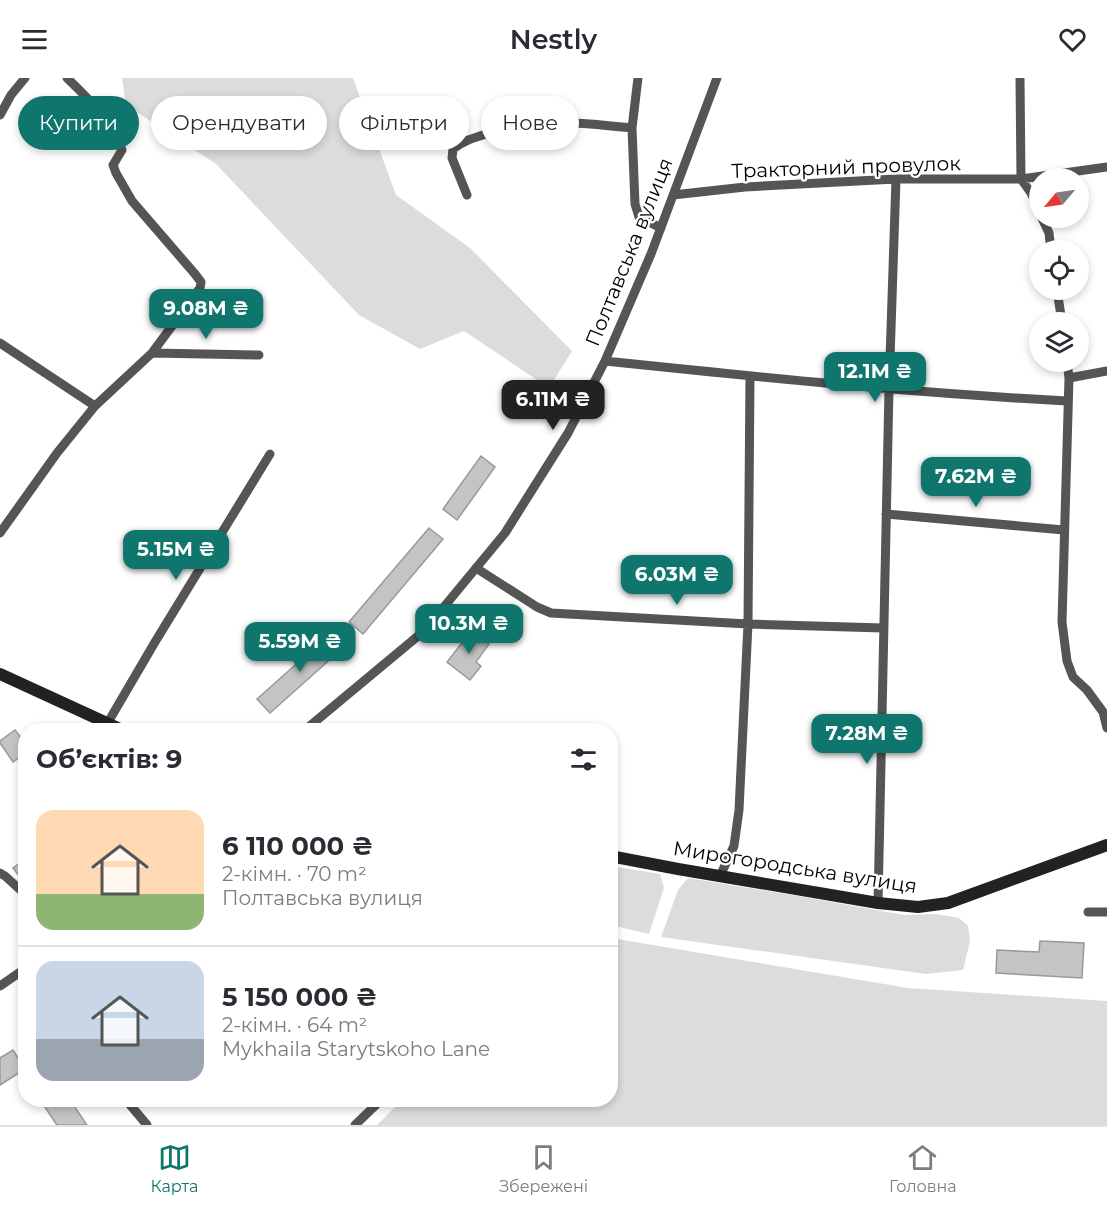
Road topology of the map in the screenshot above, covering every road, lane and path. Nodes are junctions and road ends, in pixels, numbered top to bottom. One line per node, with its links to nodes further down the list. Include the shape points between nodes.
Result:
1 (25, 78): 6 (street)
2 (67, 78): 16 (street, via 116,135 122,150 113,165 132,201 201,282)
3 (638, 78): 7 (street)
4 (717, 78): 13 (street, Полтавська вулиця)
5 (1020, 78): 10 (street)
6 (0, 115)
7 (632, 128): 12 (street, via 535,123 470,139 453,150 452,158); 14 (street, via 635,204 639,217)
8 (1107, 167): 10 (street, Тракторний провулок)
9 (896, 179): 10 (street, Тракторний провулок); 13 (street, Тракторний провулок); 23 (street)
10 (1021, 179): 11 (street)
11 (1029, 189)
12 (467, 195)
13 (673, 195): 14 (street, Полтавська вулиця)
14 (661, 228): 18 (street, Полтавська вулиця)
15 (0, 344): 25 (street)
16 (152, 352): 17 (street); 25 (street)
17 (259, 355)
18 (604, 361): 21 (street); 30 (street, Полтавська вулиця, via 568,433 505,533)
19 (1107, 371): 22 (street)
20 (1068, 372): 22 (street)
21 (750, 376): 23 (street); 31 (street)
22 (1069, 378): 24 (street)
23 (889, 388): 24 (street); 27 (street)
24 (1067, 401): 28 (street)
25 (95, 406): 29 (street)
26 (270, 454): 36 (street)
27 (886, 514): 28 (street); 32 (street)
28 (1064, 530): 34 (street, via 1062,622 1067,661 1073,677)
29 (0, 533)
30 (476, 568): 31 (street, via 552,613); 37 (street, Полтавська вулиця, via 424,631)
31 (748, 624): 32 (street); 42 (street, via 739,810 734,846)
32 (883, 628): 44 (street)
33 (0, 674): 35 (street)
34 (1105, 712): 38 (street)
35 (105, 723)
36 (108, 723)
37 (314, 723)
38 (1107, 728)
39 (1107, 845): 44 (street, Мирогородська вулиця, via 948,903 918,907)
40 (618, 857): 42 (street, Мирогородська вулиця)
41 (0, 873): 43 (street)
42 (720, 876): 44 (street, Мирогородська вулиця)
43 (18, 888)
44 (878, 903)
45 (1088, 912): 46 (street)
46 (1107, 912)
47 (18, 974): 48 (street)
48 (0, 986)
49 (132, 1107): 51 (street)
50 (374, 1107): 52 (street)
51 (147, 1125)
52 (355, 1125)

